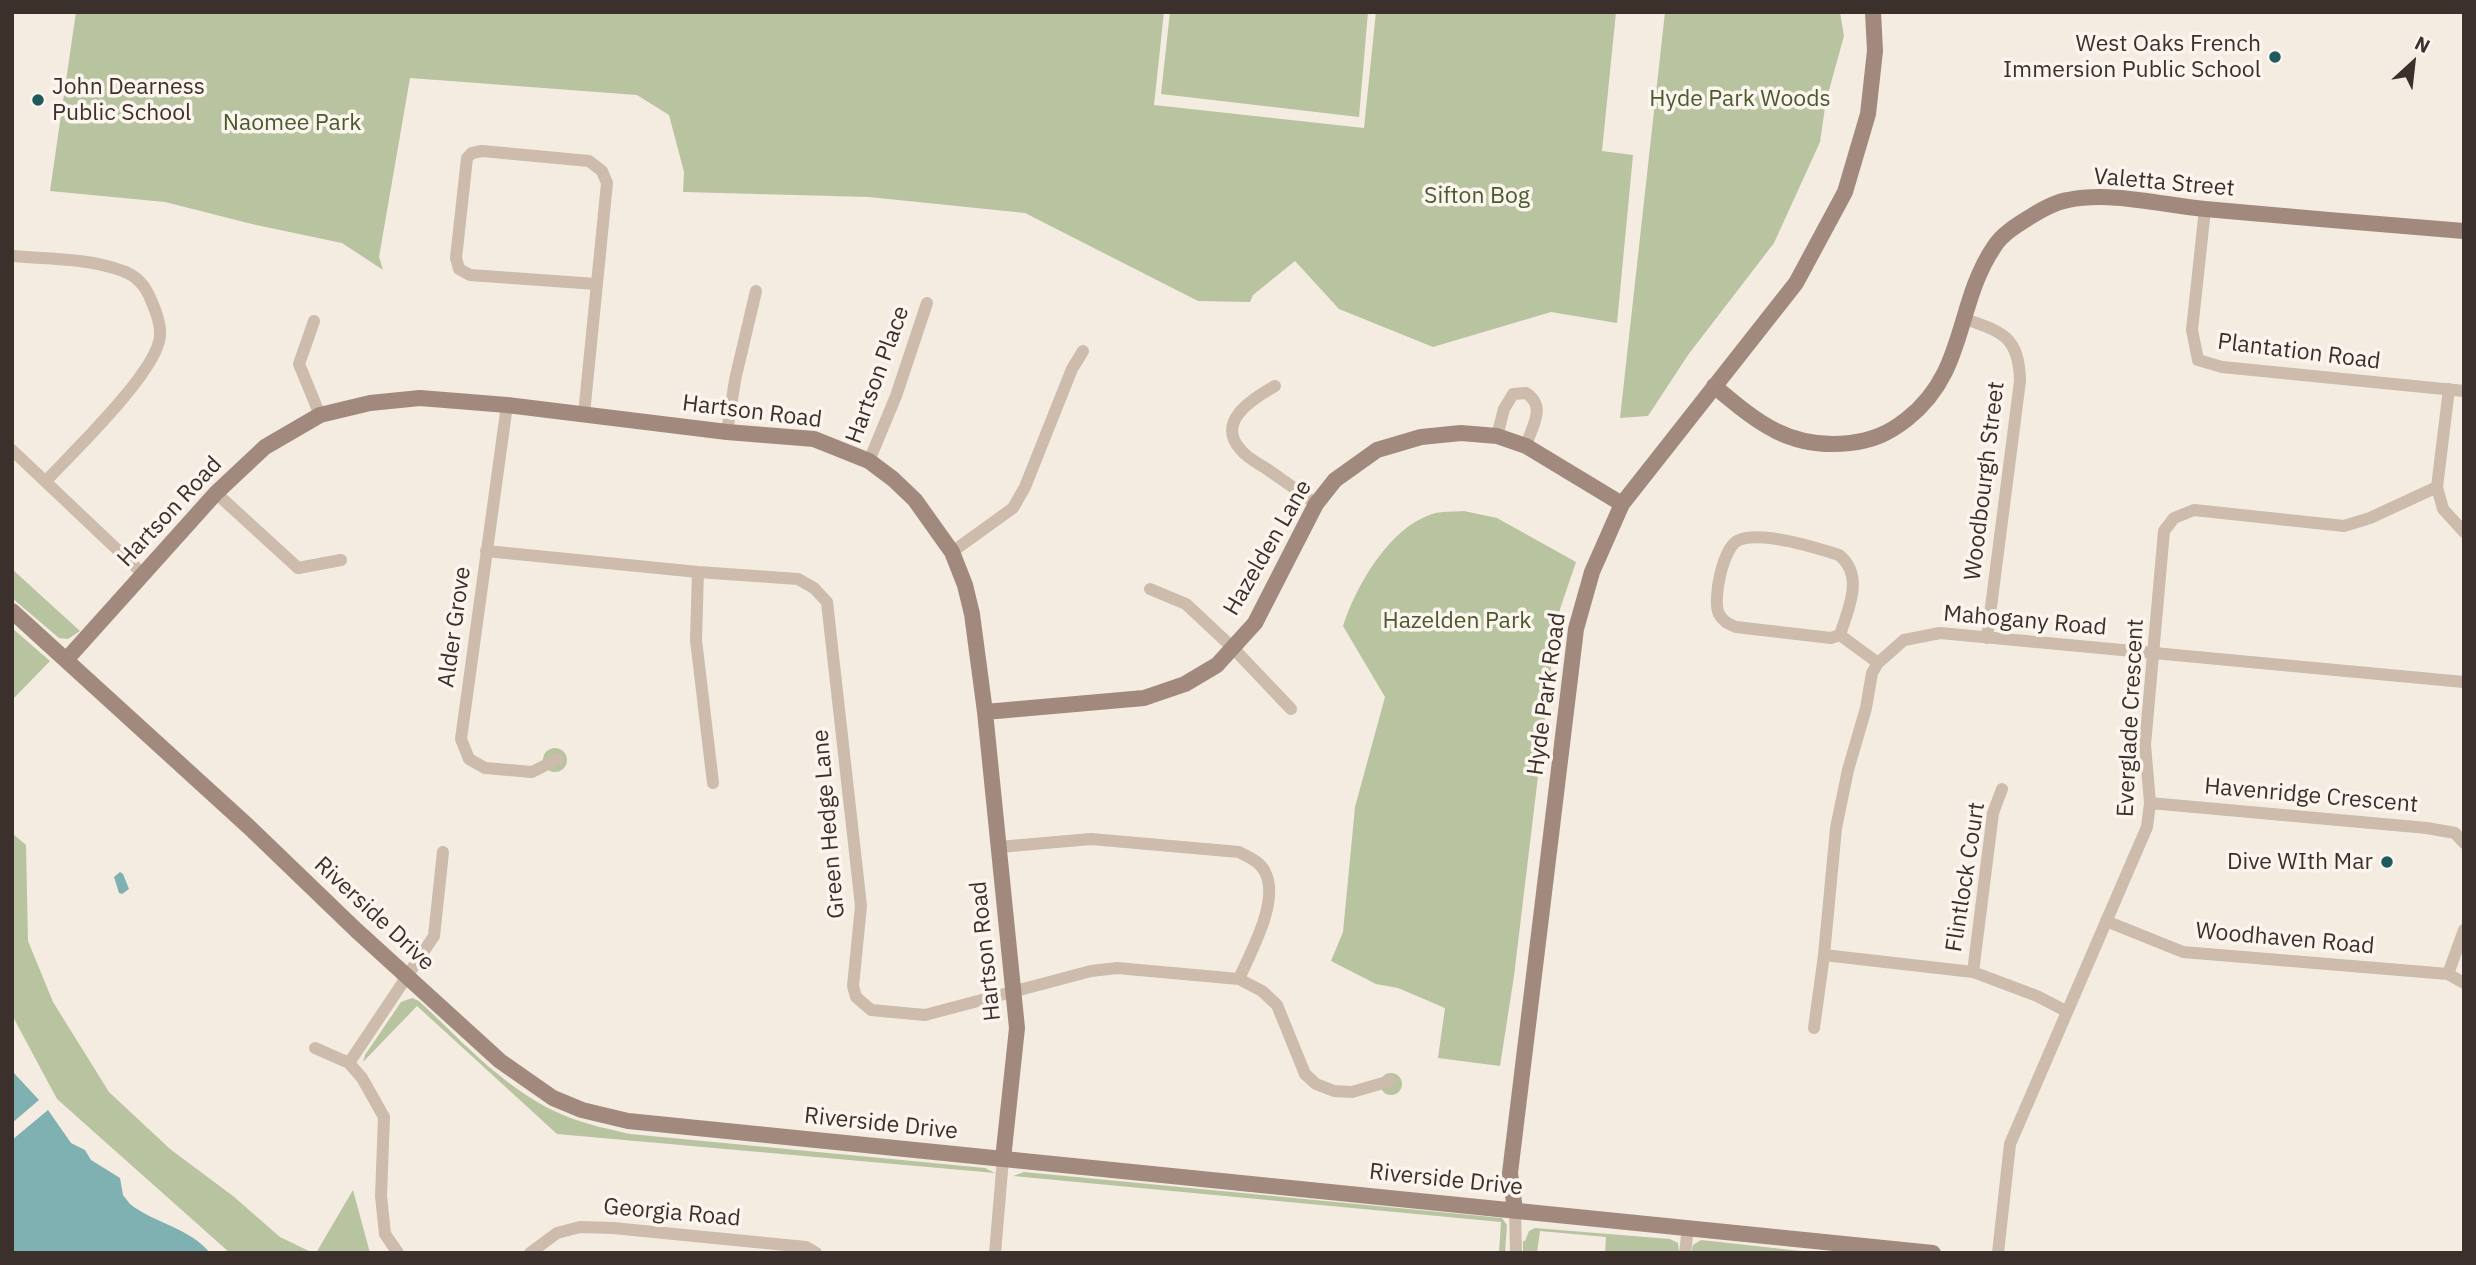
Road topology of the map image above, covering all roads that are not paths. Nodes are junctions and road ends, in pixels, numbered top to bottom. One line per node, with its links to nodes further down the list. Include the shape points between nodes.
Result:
1 (1873, 12): 12 (main road, Hyde Park Road, via 1875,51 1868,114 1845,192 1796,283)
2 (2205, 209): 3 (main road, Valetta Street); 8 (main road, Valetta Street, via 2103,197 2067,200 2039,211 1995,245 1972,291); 13 (street, Plantation Road, via 2192,330 2198,360 2222,367)
3 (2464, 231)
4 (12, 256): 23 (street, via 124,271 140,280 157,314 161,337 145,372)
5 (596, 284): 5 (street, via 607,183 602,171 589,161 472,153 464,167 456,258 459,269 470,275); 16 (street)
6 (755, 291): 18 (street)
7 (927, 303): 22 (street, Hartson Place)
8 (1965, 319): 12 (main road, Valetta Street, via 1940,384 1923,406 1873,440 1806,443 1781,436 1759,424); 37 (street, Woodbourgh Street, via 1997,330 2013,345 2019,361)
9 (314, 321): 17 (street, via 299,364)
10 (1083, 351): 30 (street, via 1013,508)
11 (1275, 386): 26 (street, via 1251,400 1234,418 1233,439 1242,452)
12 (1714, 386): 27 (main road, Hyde Park Road)
13 (2449, 389): 14 (street, Plantation Road); 24 (street)
14 (2464, 390)
15 (507, 405): 16 (main road, Hartson Road); 17 (main road, Hartson Road, via 419,398 370,402); 29 (street, Alder Grove)
16 (584, 414): 18 (main road, Hartson Road)
17 (320, 415): 25 (main road, Hartson Road, via 265,447)
18 (727, 432): 22 (main road, Hartson Road, via 814,439)
19 (1497, 436): 20 (main road, Hazelden Lane); 20 (street, via 1513,394 1526,393 1534,398 1538,412); 26 (main road, Hazelden Lane, via 1421,437 1377,450 1335,480)
20 (1526, 446): 27 (main road, Hazelden Lane)
21 (12, 450): 23 (street)
22 (869, 461): 30 (main road, Hartson Road, via 915,500)
23 (46, 481): 33 (street)
24 (2438, 486): 28 (street, via 2443,509); 39 (street, Everglade Crescent, via 2344,526 2194,510 2174,518 2164,531)
25 (216, 493): 31 (street, via 298,568); 33 (main road, Hartson Road)
26 (1317, 503): 38 (main road, Hazelden Lane, via 1255,623)
27 (1622, 504): 67 (main road, Hyde Park Road, via 1592,572 1576,629 1510,1173)
28 (2464, 533)
29 (486, 551): 32 (street, Green Hedge Lane); 45 (street, Alder Grove, via 461,739 469,759 485,768 532,772)
30 (951, 552): 44 (main road, Hartson Road, via 972,614)
31 (341, 560)
32 (698, 572): 46 (street, via 696,640); 60 (street, Green Hedge Lane, via 798,579 827,601 861,906 853,986 856,997 872,1010 925,1015)
33 (143, 574): 40 (main road, Hartson Road)
34 (1150, 589): 38 (street, via 1186,604)
35 (12, 611): 40 (main road, Riverside Drive)
36 (1840, 635): 36 (street, via 1831,638 1736,628 1725,622 1718,613 1717,600 1726,552 1735,541 1753,536 1839,555 1848,562 1853,584); 41 (street)
37 (1987, 638): 39 (street, Mahogany Road); 41 (street, Mahogany Road, via 1940,633 1904,640)
38 (1233, 648): 43 (street); 44 (main road, Hazelden Lane, via 1217,665 1185,684 1144,698)
39 (2153, 653): 42 (street, Mahogany Road); 48 (street, Everglade Crescent, via 2145,745)
40 (66, 660): 57 (main road, Riverside Drive)
41 (1878, 663): 54 (street, via 1847,770 1836,828)
42 (2464, 682)
43 (1291, 709)
44 (985, 712): 50 (main road, Hartson Road)
45 (558, 759)
46 (713, 783)
47 (2002, 789): 55 (street, Flintlock Court, via 1993,813)
48 (2150, 803): 49 (street, Havenridge Crescent, via 2427,828 2455,833); 52 (street, Everglade Crescent, via 2139,850)
49 (2464, 843)
50 (999, 847): 58 (street, via 1091,839 1238,852 1257,862 1266,873 1270,894); 60 (main road, Hartson Road)
51 (443, 852): 57 (street, via 437,927)
52 (2106, 921): 56 (street, Woodhaven Road, via 2183,952); 61 (street, Everglade Crescent)
53 (2464, 930): 56 (street)
54 (1825, 955): 55 (street); 62 (street)
55 (1973, 972): 61 (street)
56 (2448, 974): 59 (street, Woodhaven Road)
57 (407, 976): 64 (street); 66 (main road, Riverside Drive, via 500,1062 553,1098 582,1110 628,1121)
58 (1239, 979): 60 (street, Green Hedge Lane, via 1117,968); 65 (street, Green Hedge Lane, via 1262,991 1277,1006 1306,1074 1316,1084 1352,1091)
59 (2464, 984)
60 (1015, 990): 66 (main road, Hartson Road, via 1017,1028)
61 (2066, 1011): 76 (street, Everglade Crescent, via 2010,1144)
62 (1814, 1028)
63 (315, 1048): 64 (street)
64 (349, 1063): 69 (street, via 384,1116 385,1234)
65 (1390, 1081)
66 (1003, 1159): 67 (main road, Riverside Drive); 72 (street, Hartson Road)
67 (1515, 1210): 68 (main road, Riverside Drive); 73 (street, Hyde Park Road)
68 (1688, 1227): 74 (street); 75 (main road, Riverside Drive)
69 (398, 1253)
70 (530, 1253): 71 (street, Georgia Road, via 557,1233 580,1227 806,1247)
71 (816, 1253)
72 (995, 1253)
73 (1516, 1253)
74 (1685, 1253)
75 (1933, 1253)
76 (1998, 1253)

